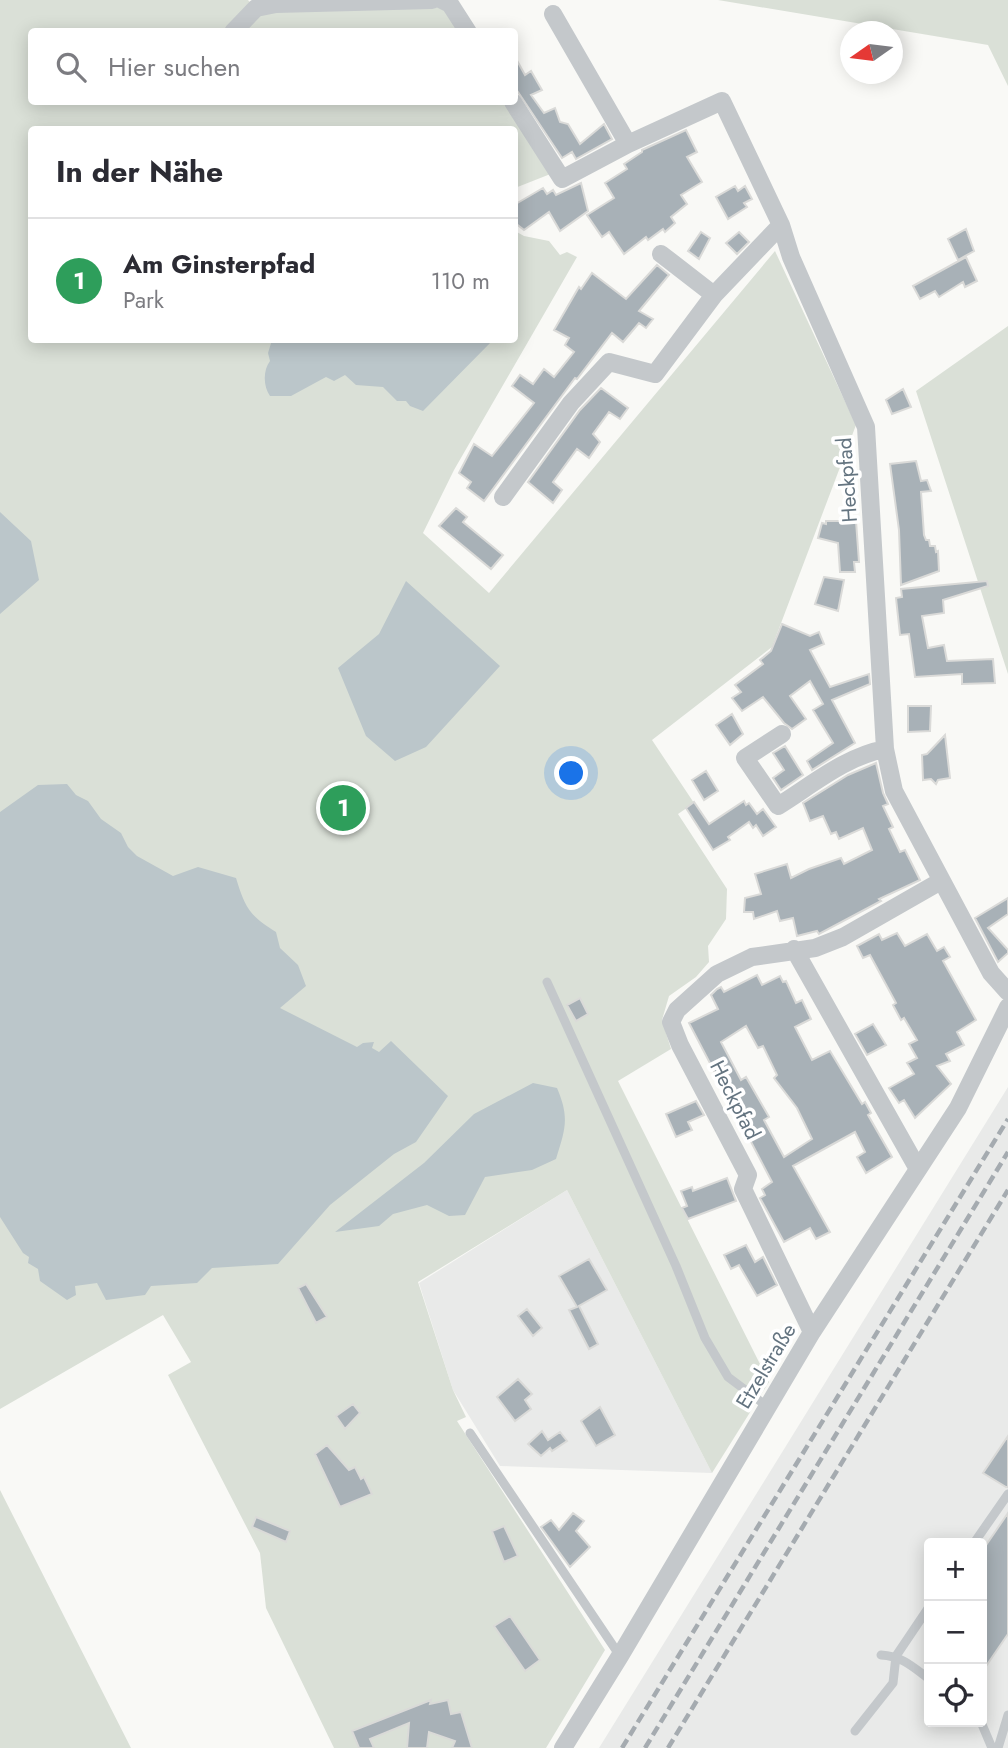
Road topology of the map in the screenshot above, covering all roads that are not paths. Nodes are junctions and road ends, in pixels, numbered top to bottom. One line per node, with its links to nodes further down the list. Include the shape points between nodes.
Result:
1 (432, 0): 4 (street, via 276,4 256,8)
2 (442, 0): 5 (street, via 450,4)
3 (553, 14): 7 (street)
4 (237, 28)
5 (465, 28)
6 (515, 105): 7 (street, Heckpfad, via 562,179)
7 (628, 144): 8 (street, Heckpfad, via 722,101)
8 (781, 225): 10 (street); 13 (street, Heckpfad, via 866,427)
9 (661, 254): 10 (street)
10 (715, 295): 11 (street, via 655,374 609,362 571,403)
11 (503, 496)
12 (782, 734): 13 (street, via 746,758 778,806 851,761)
13 (886, 749): 14 (street, Heckpfad, via 894,791)
14 (942, 881): 15 (street, Heckpfad, via 843,937 815,948); 17 (street, Heckpfad, via 991,973)
15 (794, 949): 19 (street); 20 (street, Heckpfad, via 752,957 717,974 677,1010 671,1022 748,1175 743,1189)
16 (547, 982): 21 (lane, via 705,1338 728,1377)
17 (1008, 992)
18 (1008, 1007): 19 (street, Etzelstraße, via 958,1108)
19 (918, 1169): 20 (street, Etzelstraße)
20 (812, 1332): 21 (street, Etzelstraße)
21 (768, 1407): 27 (street, Etzelstraße)
22 (470, 1433): 27 (lane)
23 (1008, 1494): 24 (lane)
24 (977, 1538)
25 (924, 1614): 28 (lane)
26 (881, 1655): 28 (lane)
27 (620, 1656): 33 (street, Etzelstraße)
28 (896, 1656): 29 (lane); 32 (lane, via 893,1683)
29 (924, 1675)
30 (1008, 1715): 35 (lane)
31 (983, 1727): 34 (lane)
32 (855, 1731)
33 (563, 1748)
34 (992, 1748)
35 (998, 1748)

